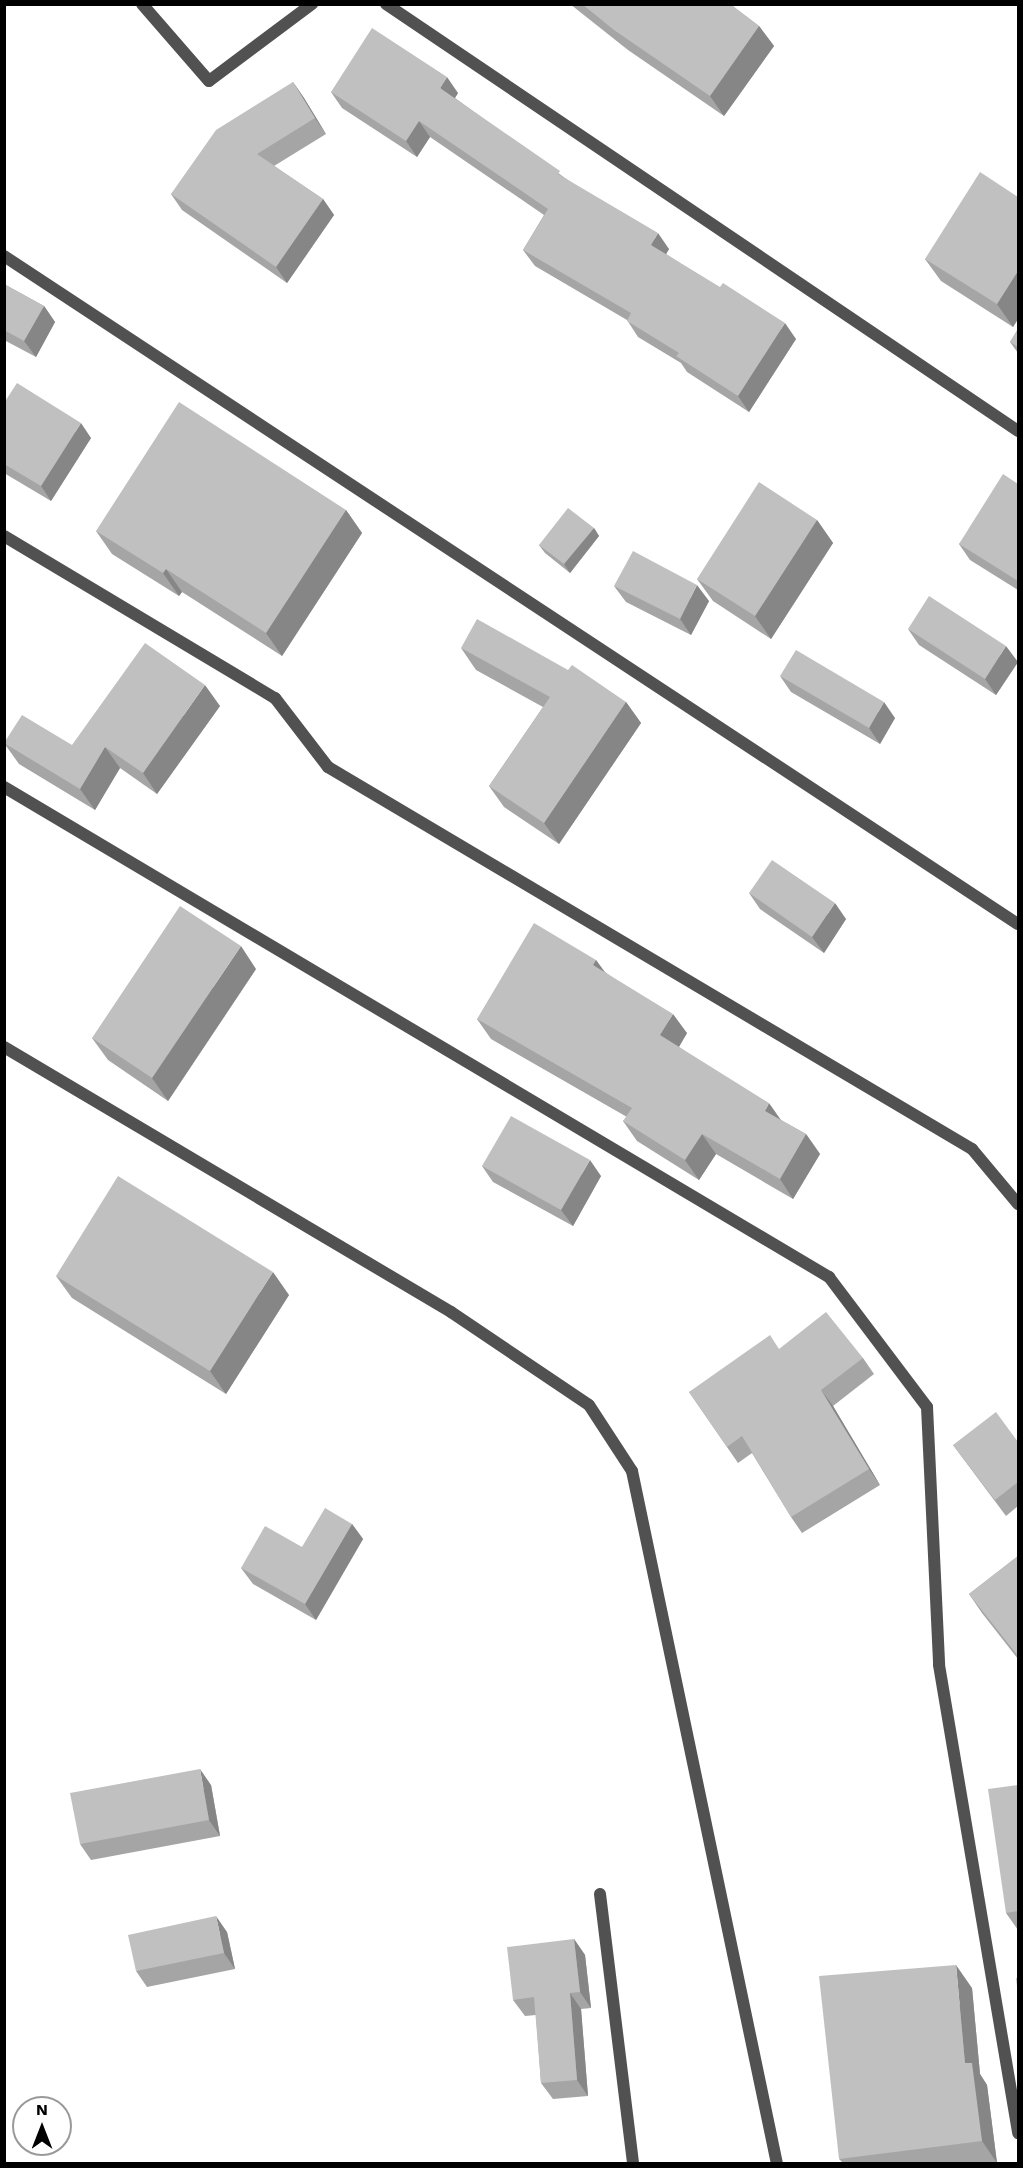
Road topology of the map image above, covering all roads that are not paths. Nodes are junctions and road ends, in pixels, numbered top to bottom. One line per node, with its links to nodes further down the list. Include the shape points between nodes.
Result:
1 (142, 4): 2 (street, via 209,81)
2 (312, 4)
3 (386, 4): 5 (street)
4 (4, 256): 8 (street)
5 (1018, 431)
6 (4, 536): 10 (street, via 275,698 328,766 972,1149)
7 (4, 787): 12 (street, via 828,1277 927,1407 939,1665)
8 (1018, 924)
9 (4, 1047): 14 (street, via 451,1312 589,1405 632,1472)
10 (1018, 1204)
11 (600, 1894): 13 (street)
12 (1018, 2133)
13 (633, 2163)
14 (777, 2163)

